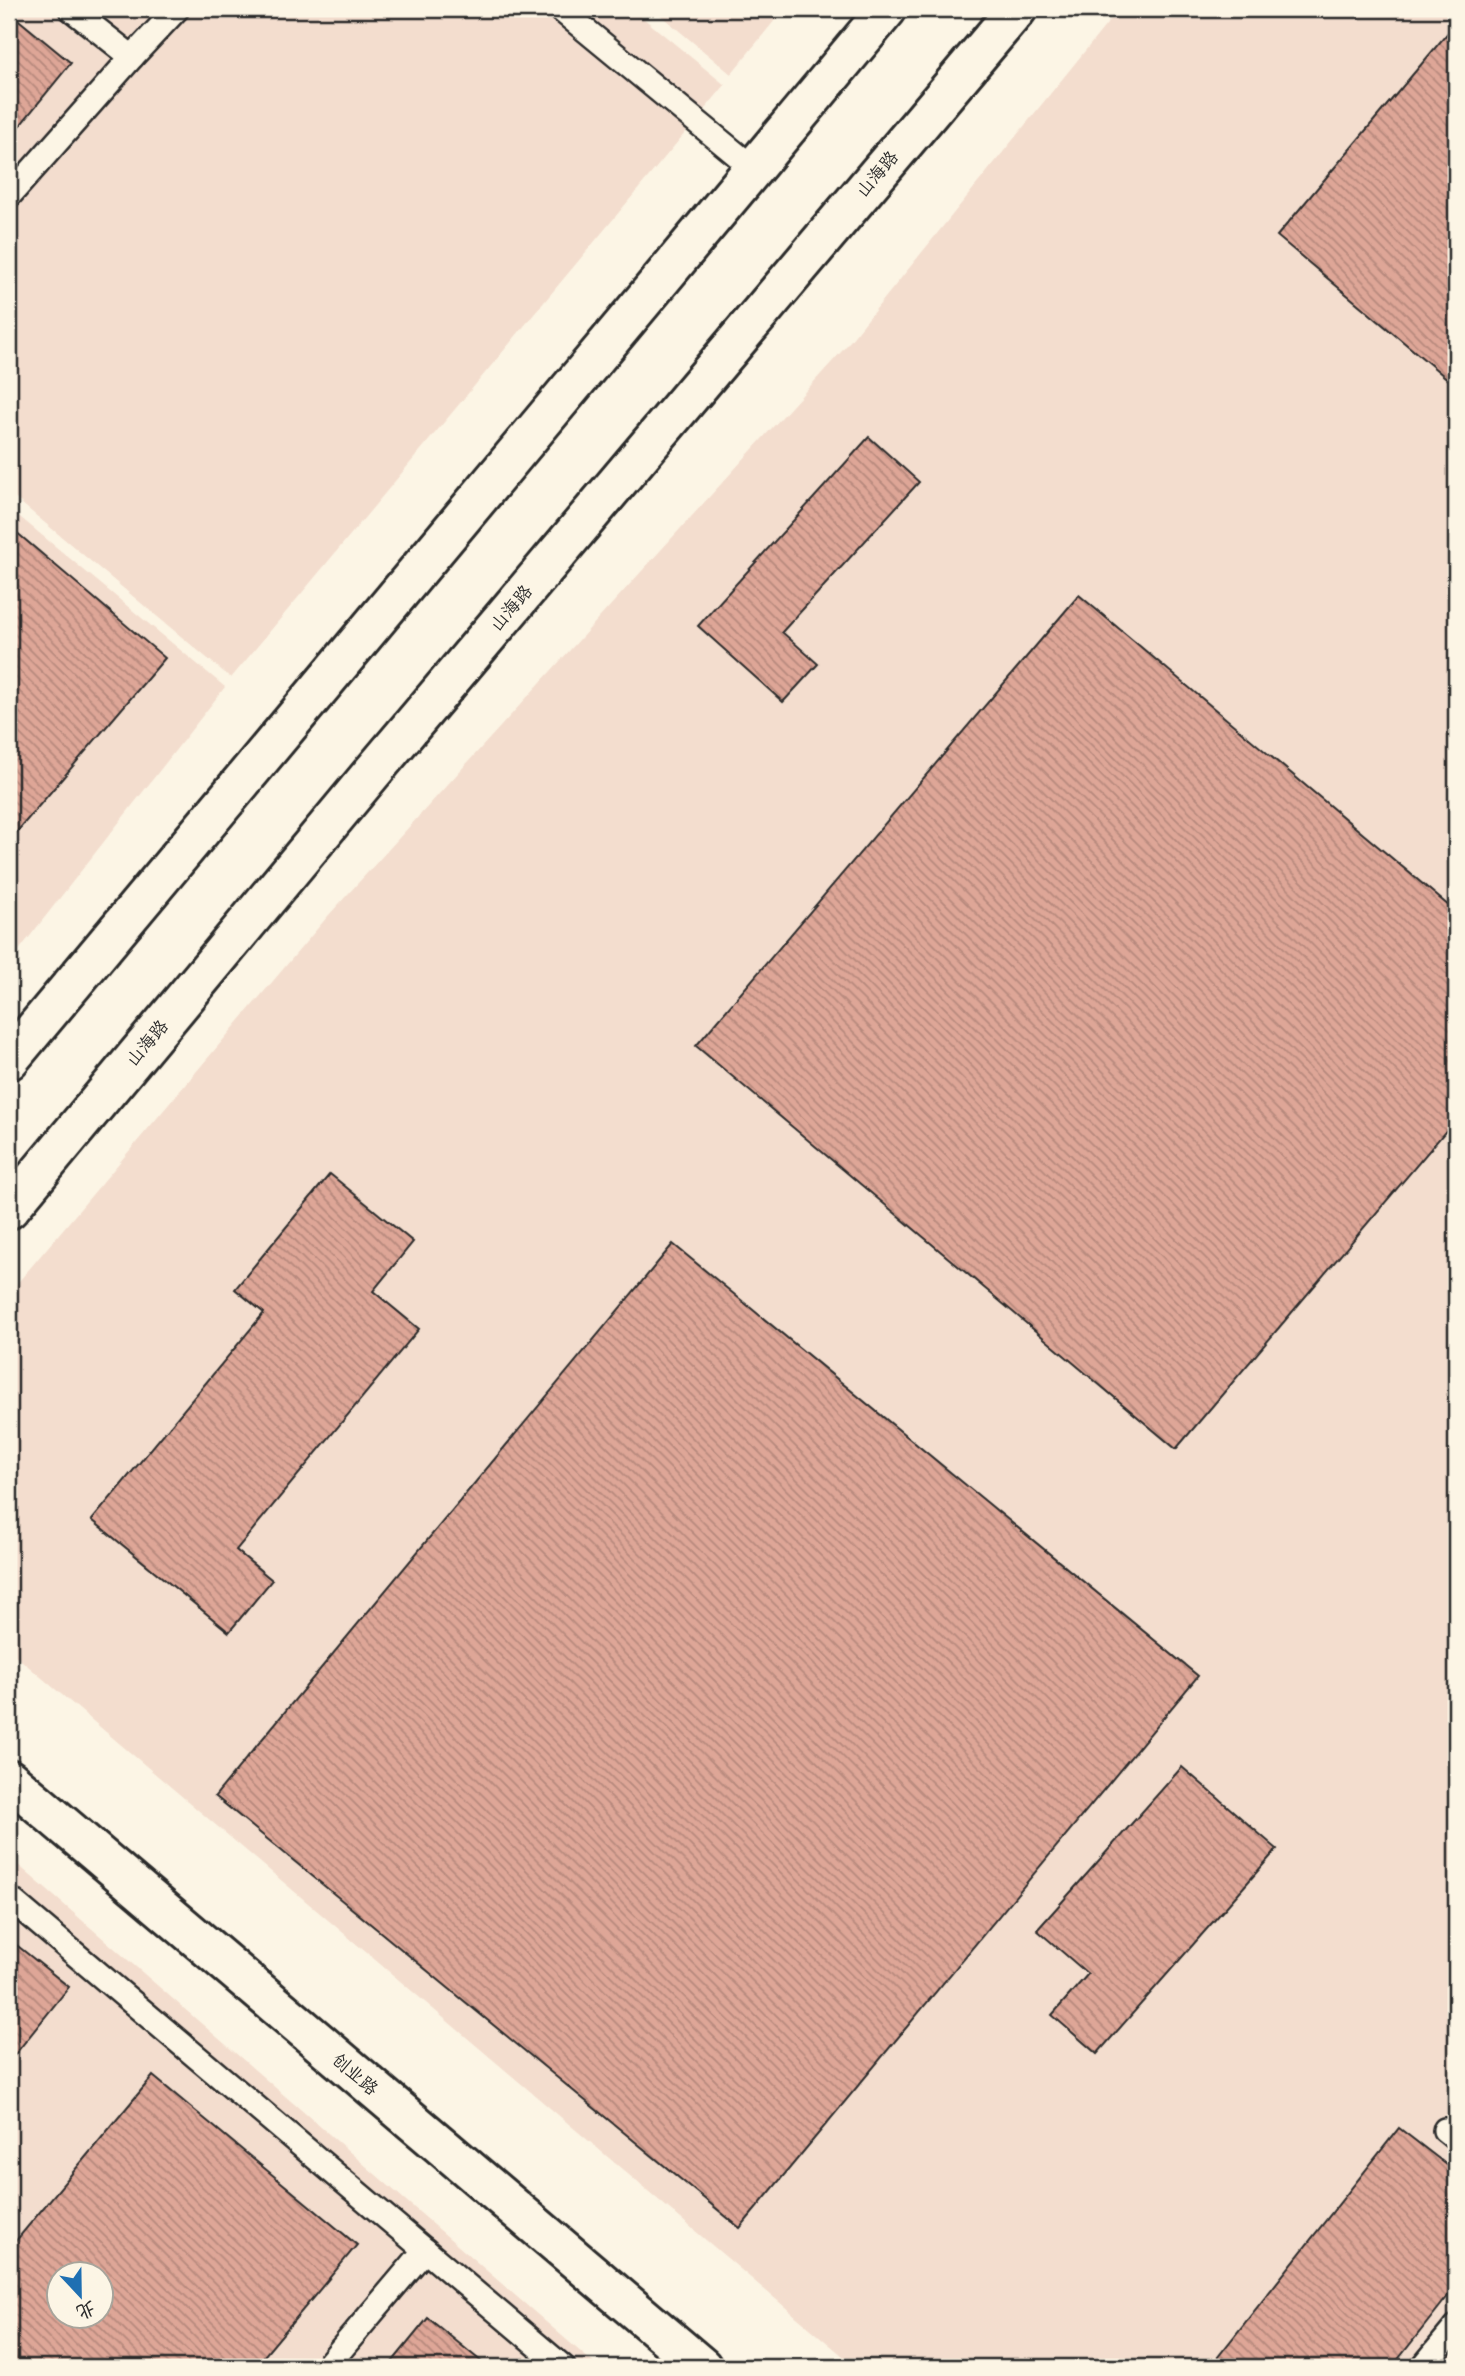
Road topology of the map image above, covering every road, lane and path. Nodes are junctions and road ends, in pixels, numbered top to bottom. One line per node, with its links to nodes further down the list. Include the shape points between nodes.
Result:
1 (71, 9): 6 (lane)
2 (177, 9): 6 (lane)
3 (561, 9): 7 (lane)
4 (887, 9): 7 (main road)
5 (1017, 9): 10 (main road, 山海路)
6 (132, 57): 8 (lane)
7 (753, 168): 9 (main road)
8 (9, 196)
9 (9, 1060)
10 (9, 1209)
11 (9, 1779): 17 (main road, 创业路)
12 (9, 1898): 13 (lane)
13 (425, 2250): 15 (lane); 16 (lane)
14 (1456, 2327): 18 (lane)
15 (326, 2367)
16 (563, 2367)
17 (702, 2367)
18 (1423, 2367)

